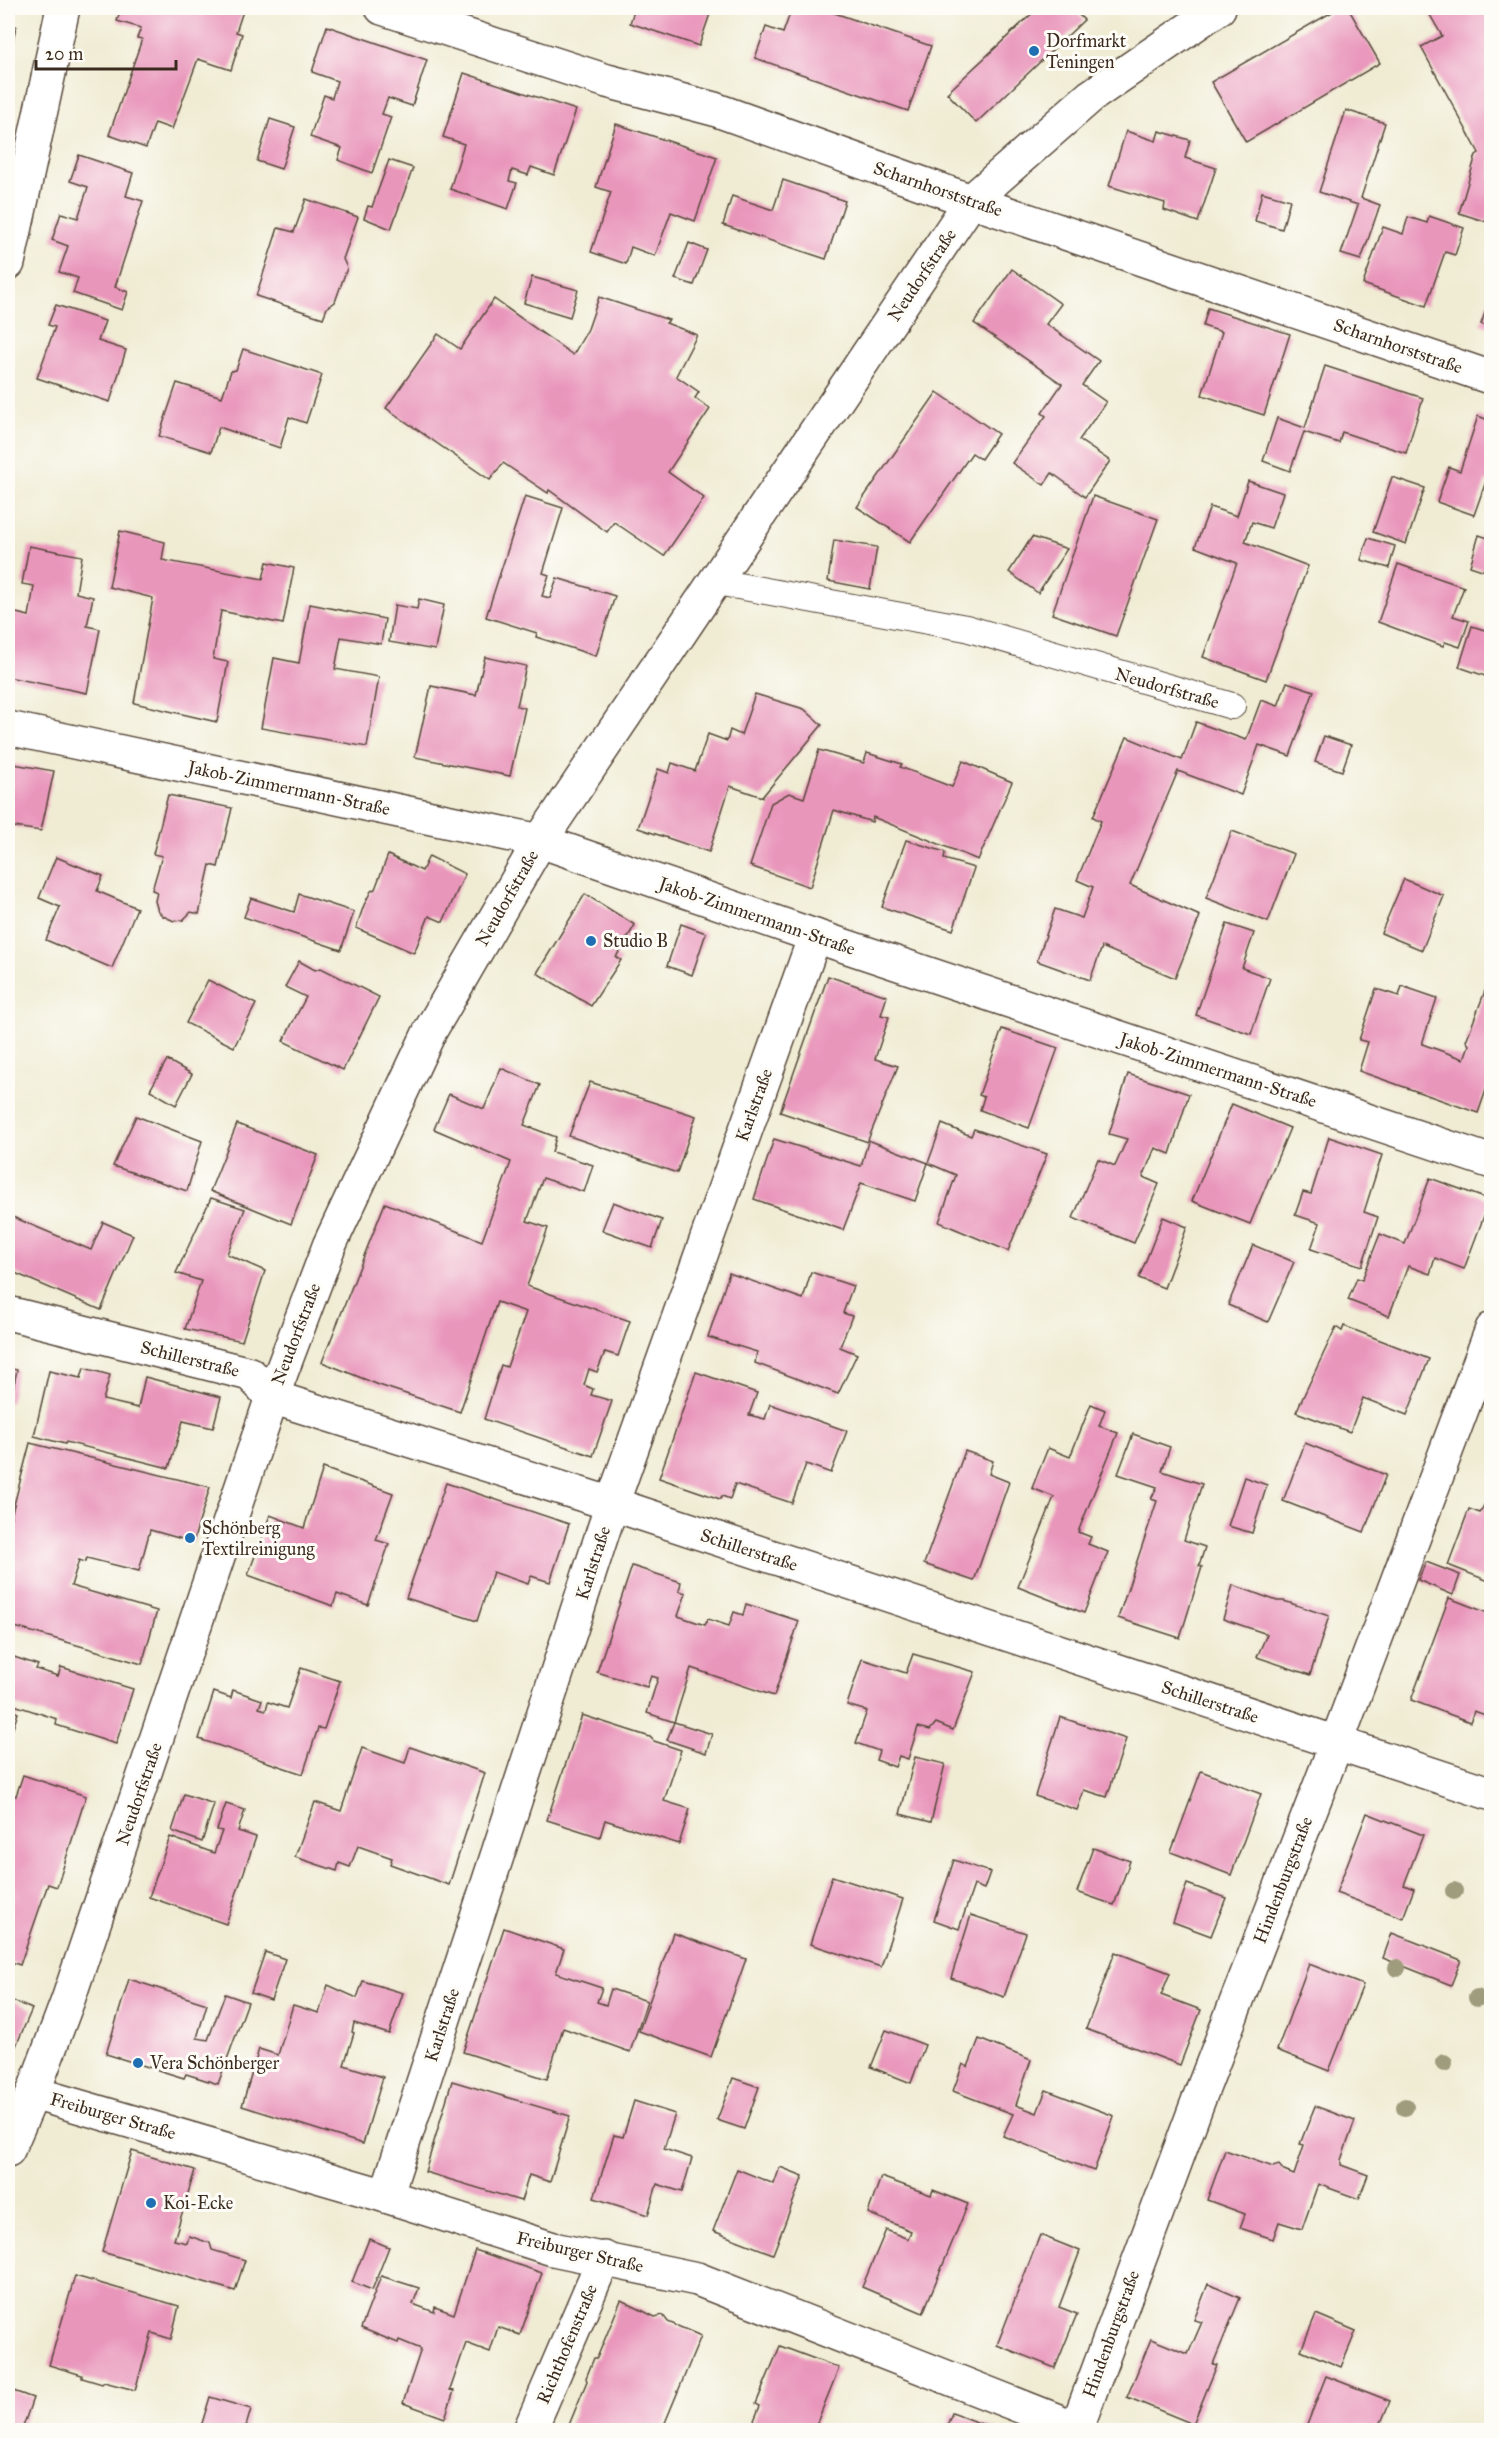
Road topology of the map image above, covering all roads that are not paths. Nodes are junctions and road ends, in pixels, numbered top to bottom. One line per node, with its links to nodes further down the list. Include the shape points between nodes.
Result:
1 (63, 8): 5 (street)
2 (382, 8): 4 (street, Scharnhorststraße, via 607,81 714,109)
3 (1220, 8): 4 (street, Neudorfstraße, via 1091,96)
4 (971, 201): 6 (street, Scharnhorststraße); 7 (street, Neudorfstraße)
5 (8, 263)
6 (1491, 378)
7 (717, 582): 8 (lane, Neudorfstraße, via 966,628); 10 (street, Neudorfstraße)
8 (1232, 706)
9 (8, 728): 10 (street, Jakob-Zimmermann-Straße)
10 (540, 841): 11 (street, Jakob-Zimmermann-Straße); 15 (street, Neudorfstraße, via 425,1041 329,1246)
11 (814, 936): 12 (street, Jakob-Zimmermann-Straße); 16 (street, Karlstraße)
12 (1491, 1162)
13 (8, 1313): 15 (street, Schillerstraße, via 250,1374)
14 (1491, 1329): 17 (street, Hindenburgstraße)
15 (272, 1397): 16 (street, Schillerstraße); 19 (street, Neudorfstraße, via 117,1860)
16 (612, 1504): 17 (street, Schillerstraße); 21 (street, Karlstraße)
17 (1336, 1744): 18 (street, Schillerstraße); 24 (street, Hindenburgstraße, via 1197,2104)
18 (1491, 1794)
19 (33, 2092): 20 (street, Neudorfstraße); 21 (street, Freiburger Straße)
20 (8, 2150)
21 (386, 2196): 22 (street, Freiburger Straße, via 553,2249)
22 (604, 2258): 23 (street, Richthofenstraße); 24 (street, Freiburger Straße, via 697,2279)
23 (530, 2430)
24 (1078, 2430)

